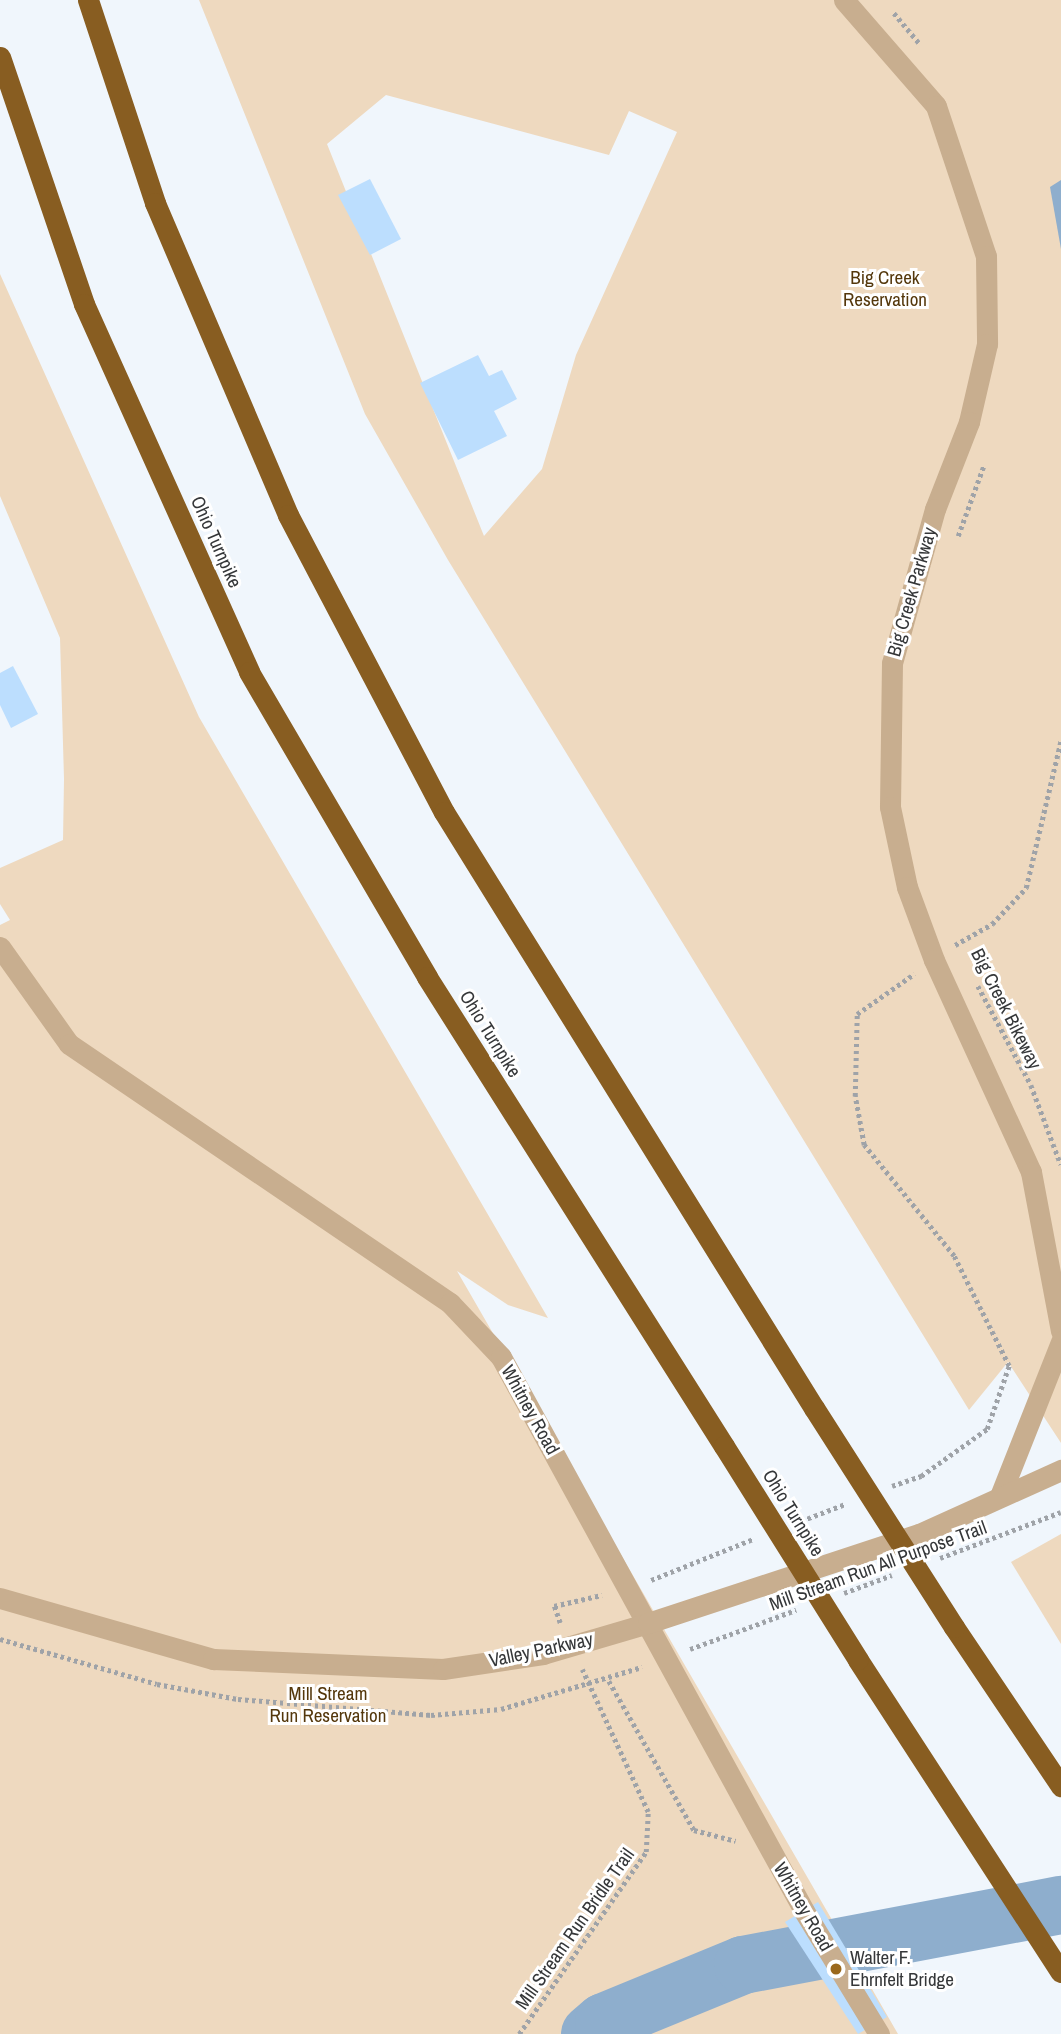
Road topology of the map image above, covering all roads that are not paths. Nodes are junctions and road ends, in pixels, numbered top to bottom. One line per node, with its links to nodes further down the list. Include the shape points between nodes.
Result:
1 (88, 0): 11 (highway, bridge, via 155,203 288,515 444,812 814,1408)
2 (844, 0): 5 (street, Big Creek Parkway, via 936,106 969,190 986,256 984,357 892,663 890,807 907,887 934,960 1031,1172)
3 (0, 57): 12 (highway, Ohio Turnpike, bridge, via 84,304 249,672 427,977 858,1660)
4 (0, 947): 10 (street, Whitney Road, via 69,1044 450,1303 501,1357)
5 (1061, 1331)
6 (1061, 1342): 8 (street)
7 (1061, 1470): 8 (street, Valley Parkway)
8 (1000, 1496): 10 (street, Valley Parkway, via 919,1534)
9 (0, 1598): 10 (street, Valley Parkway, via 213,1659 443,1669 569,1646)
10 (648, 1623): 13 (street, Whitney Road, via 804,1911)
11 (1061, 1786)
12 (1061, 1972)
13 (876, 2030)

